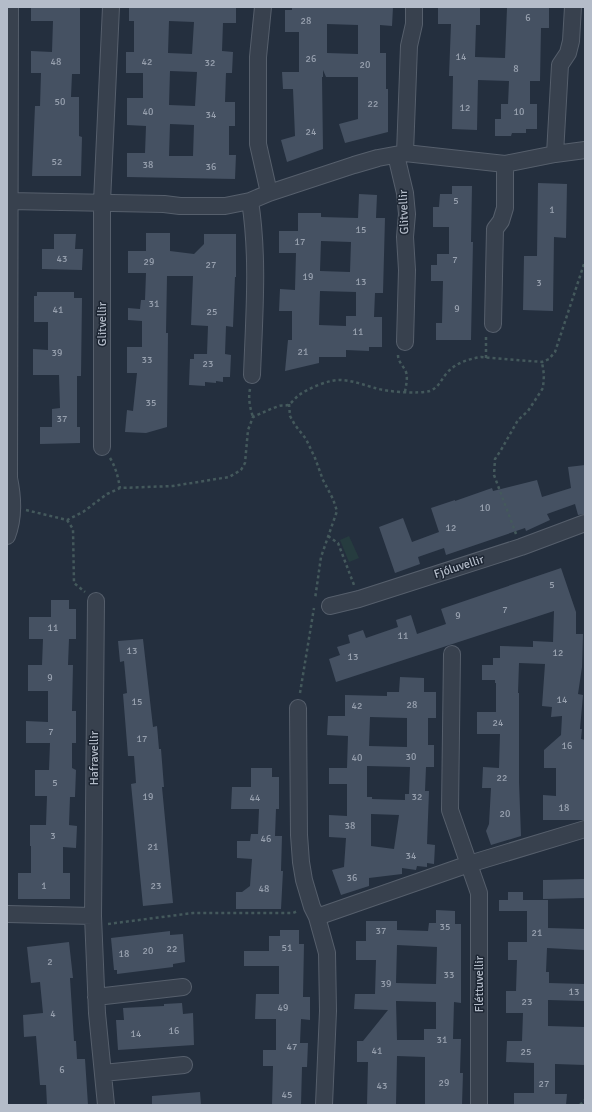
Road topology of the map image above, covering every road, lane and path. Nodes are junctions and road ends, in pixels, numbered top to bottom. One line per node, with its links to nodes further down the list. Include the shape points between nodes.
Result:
1 (10, 7): 11 (street)
2 (111, 7): 13 (street, Glitvellir)
3 (262, 7): 10 (street, via 257,130)
4 (414, 7): 7 (street, Glitvellir)
5 (573, 7): 8 (street, via 571,41 568,53 560,65)
6 (585, 150): 8 (street)
7 (400, 154): 9 (street); 10 (street, via 354,165); 16 (street, Glitvellir, via 407,214)
8 (555, 154): 9 (street)
9 (505, 164): 15 (street, via 505,208 495,229)
10 (269, 193): 12 (street)
11 (10, 201): 13 (street); 24 (street)
12 (250, 201): 13 (street, via 200,207); 19 (street, via 254,223 255,262)
13 (102, 202): 23 (street, Glitvellir)
14 (585, 261): 18 (path, via 555,352)
15 (493, 324): 17 (path, via 486,337)
16 (405, 342): 20 (path, via 398,354 398,360 406,372)
17 (486, 358): 18 (path); 20 (path, via 462,361 446,373 437,387 430,391)
18 (542, 362): 31 (path, via 543,388 528,411 518,420 495,459 493,469)
19 (252, 375): 22 (path, via 249,394)
20 (405, 392): 21 (path, via 377,389 342,380 310,389)
21 (289, 404): 22 (path); 30 (path, via 290,416 312,451 337,511)
22 (254, 417): 25 (path, via 248,430 245,463 241,470 229,477 173,486)
23 (102, 447): 25 (path, via 113,464)
24 (8, 480): 29 (street, via 12,490 12,508 11,526)
25 (120, 488): 27 (path)
26 (19, 508): 27 (path)
27 (67, 520): 33 (path, via 74,529 74,583)
28 (585, 523): 31 (street, Fjóluvellir)
29 (7, 536)
30 (328, 536): 32 (path, via 338,543); 34 (path, via 321,557)
31 (521, 547): 32 (street, Fjóluvellir)
32 (359, 599): 35 (street, Fjóluvellir)
33 (96, 600): 43 (street, Hafravellir)
34 (315, 600)
35 (330, 606)
36 (314, 607): 38 (path)
37 (452, 654): 40 (street, Fléttuvellir, via 450,810)
38 (298, 708): 41 (street, via 301,862)
39 (585, 829): 40 (street)
40 (469, 864): 41 (street); 51 (street, Fléttuvellir, via 479,893)
41 (315, 912): 43 (path, via 193,913); 50 (street, via 327,953 328,1010)
42 (7, 914): 43 (street)
43 (93, 921): 45 (street, Hafravellir)
44 (183, 987): 45 (street)
45 (96, 997): 47 (street, Hafravellir)
46 (184, 1065): 47 (street)
47 (103, 1073): 49 (street, Hafravellir)
48 (585, 1100): 52 (path)
49 (106, 1105)
50 (324, 1105)
51 (479, 1105)
52 (580, 1105)

